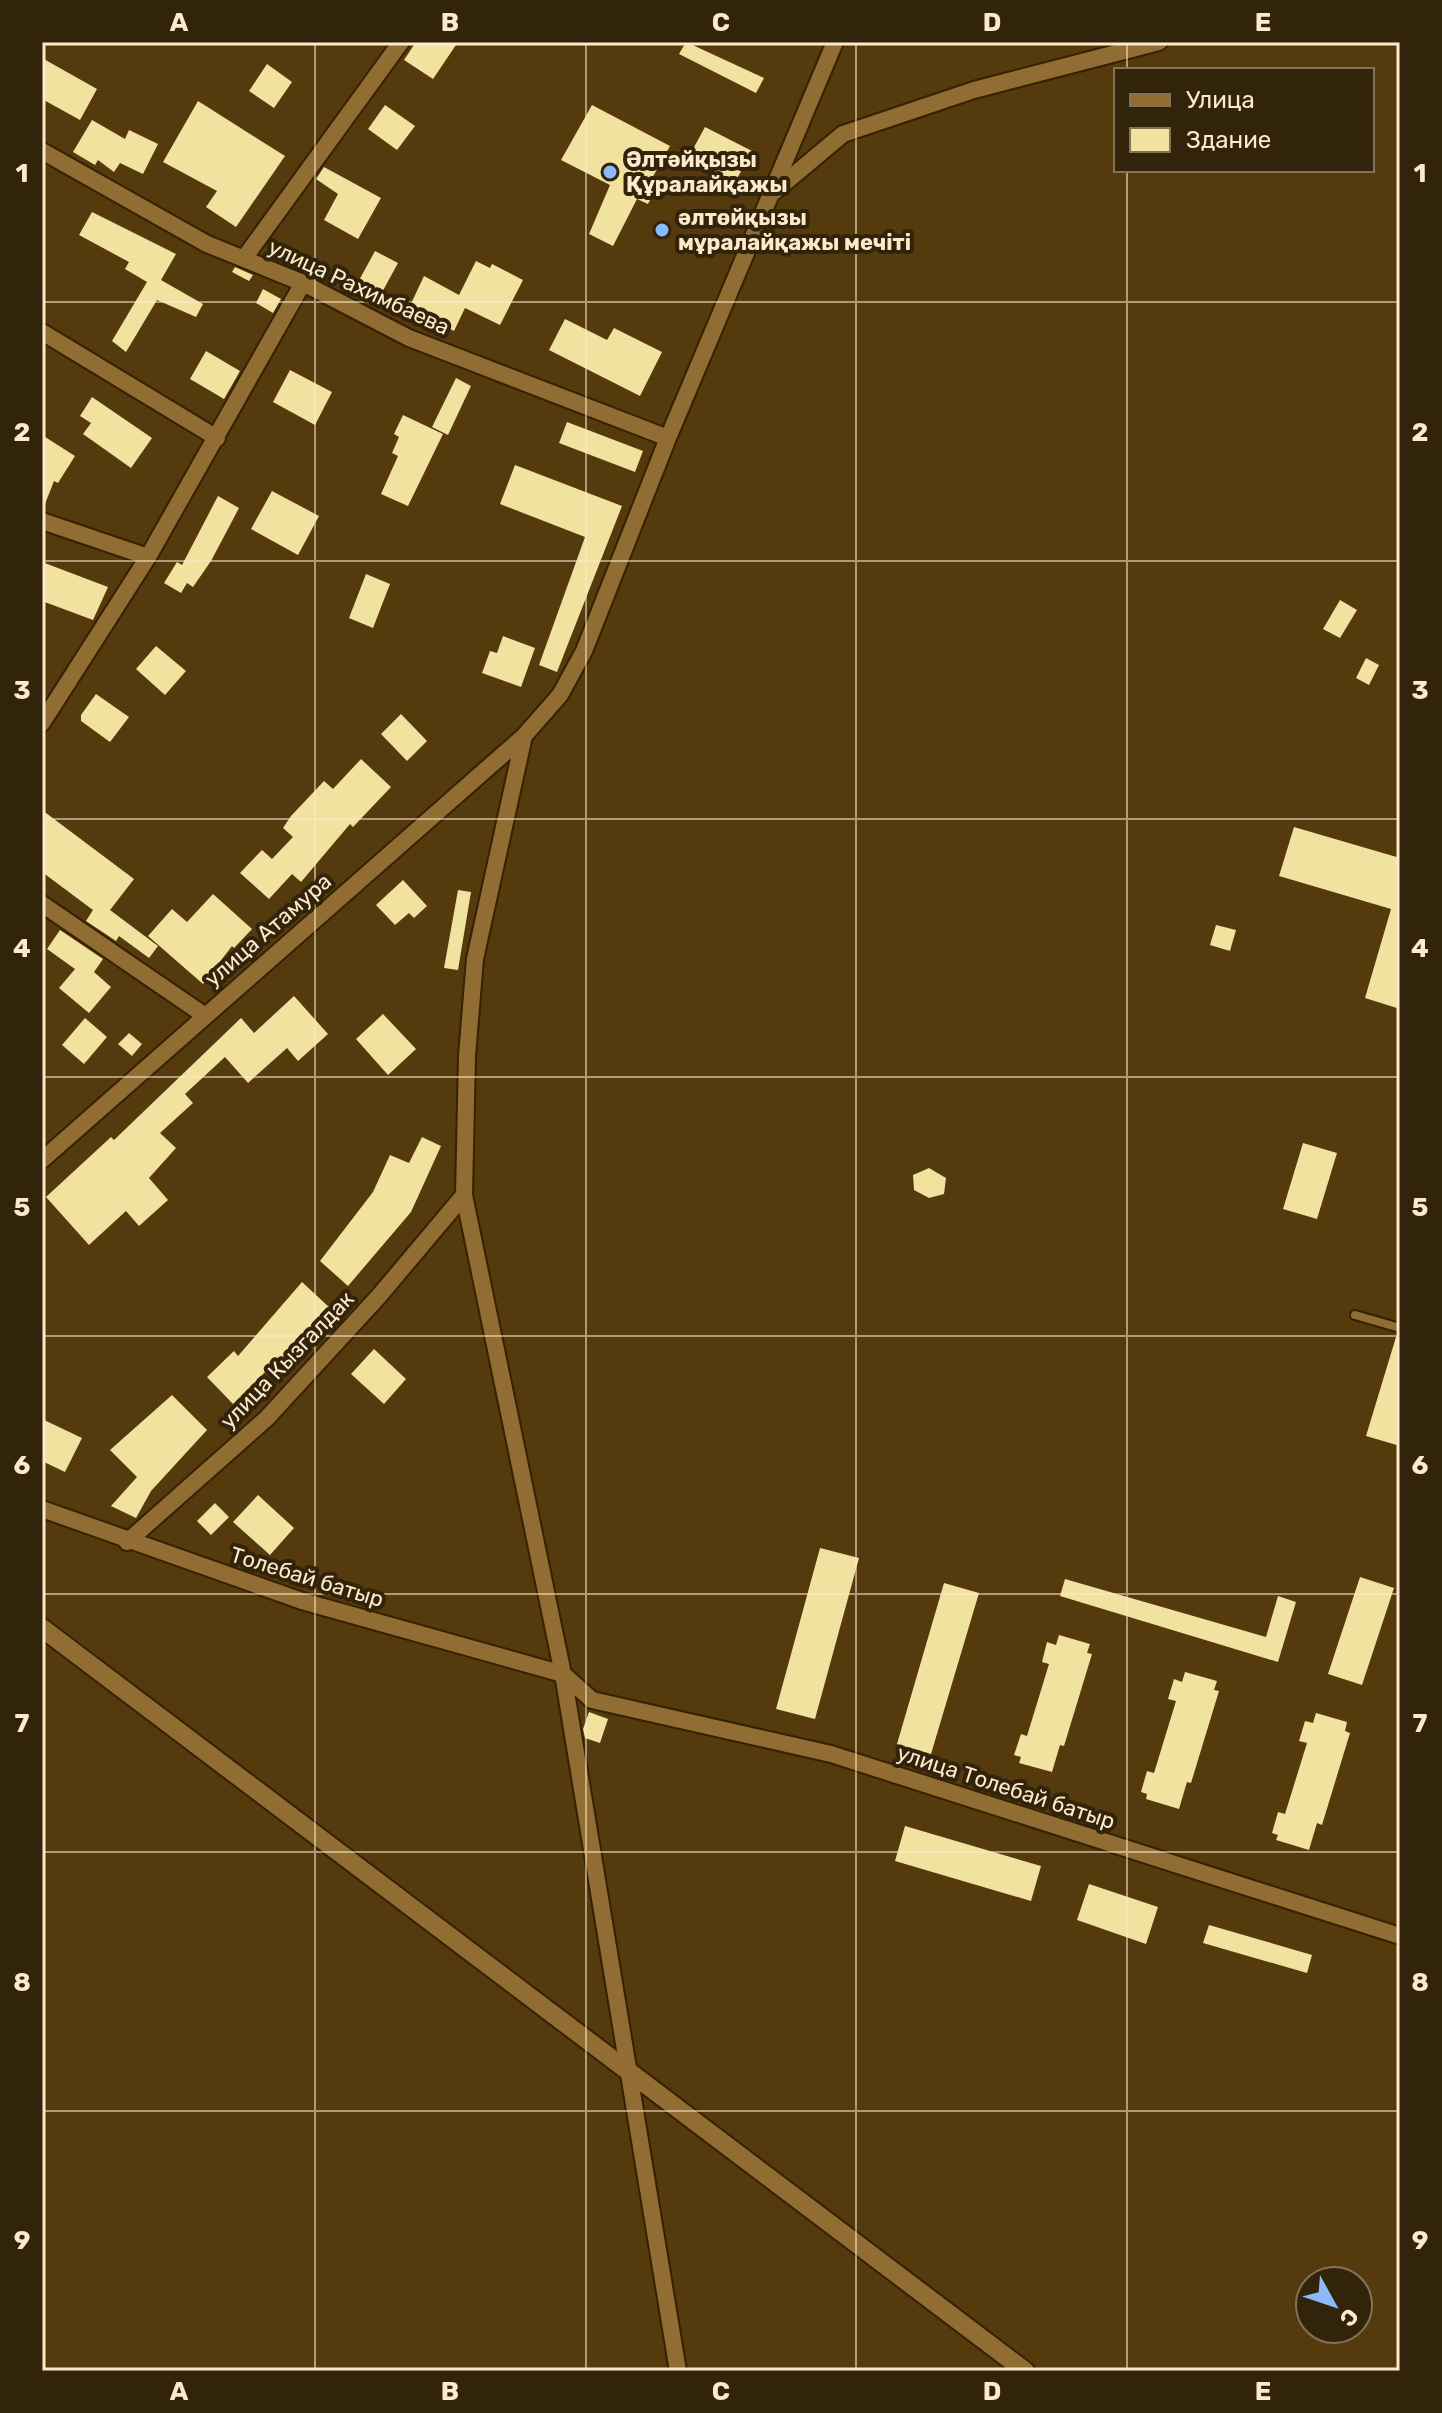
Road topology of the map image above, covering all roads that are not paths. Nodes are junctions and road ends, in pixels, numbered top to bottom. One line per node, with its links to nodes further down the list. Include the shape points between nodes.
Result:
1 (401, 42): 6 (street)
2 (835, 42): 5 (street, улица Атамура)
3 (1159, 42): 5 (street, via 974,90 843,134)
4 (42, 151): 6 (street, улица Рахимбаева, via 207,244)
5 (774, 192): 10 (street, улица Атамура)
6 (245, 257): 7 (street, улица Рахимбаева)
7 (303, 283): 9 (street); 10 (street, улица Рахимбаева, via 409,338)
8 (42, 332): 9 (street)
9 (217, 438): 12 (street)
10 (668, 438): 14 (street, улица Атамура, via 584,651 560,695)
11 (42, 521): 12 (street)
12 (148, 557): 13 (street)
13 (42, 723)
14 (524, 736): 16 (street, улица Атамура); 18 (street, via 475,959)
15 (42, 904): 16 (street)
16 (204, 1015): 17 (street, улица Атамура)
17 (42, 1160)
18 (464, 1195): 22 (street, улица Кызгалдак, via 267,1418); 24 (street)
19 (1355, 1315): 20 (lane)
20 (1400, 1328)
21 (42, 1509): 22 (street, Толебай батыр)
22 (127, 1542): 24 (street, Толебай батыр, via 302,1601)
23 (42, 1628): 26 (street)
24 (563, 1674): 25 (street, улица Толебай батыр, via 592,1700 831,1754); 26 (street)
25 (1400, 1936)
26 (628, 2072): 27 (street); 28 (street)
27 (678, 2371)
28 (1025, 2371)

